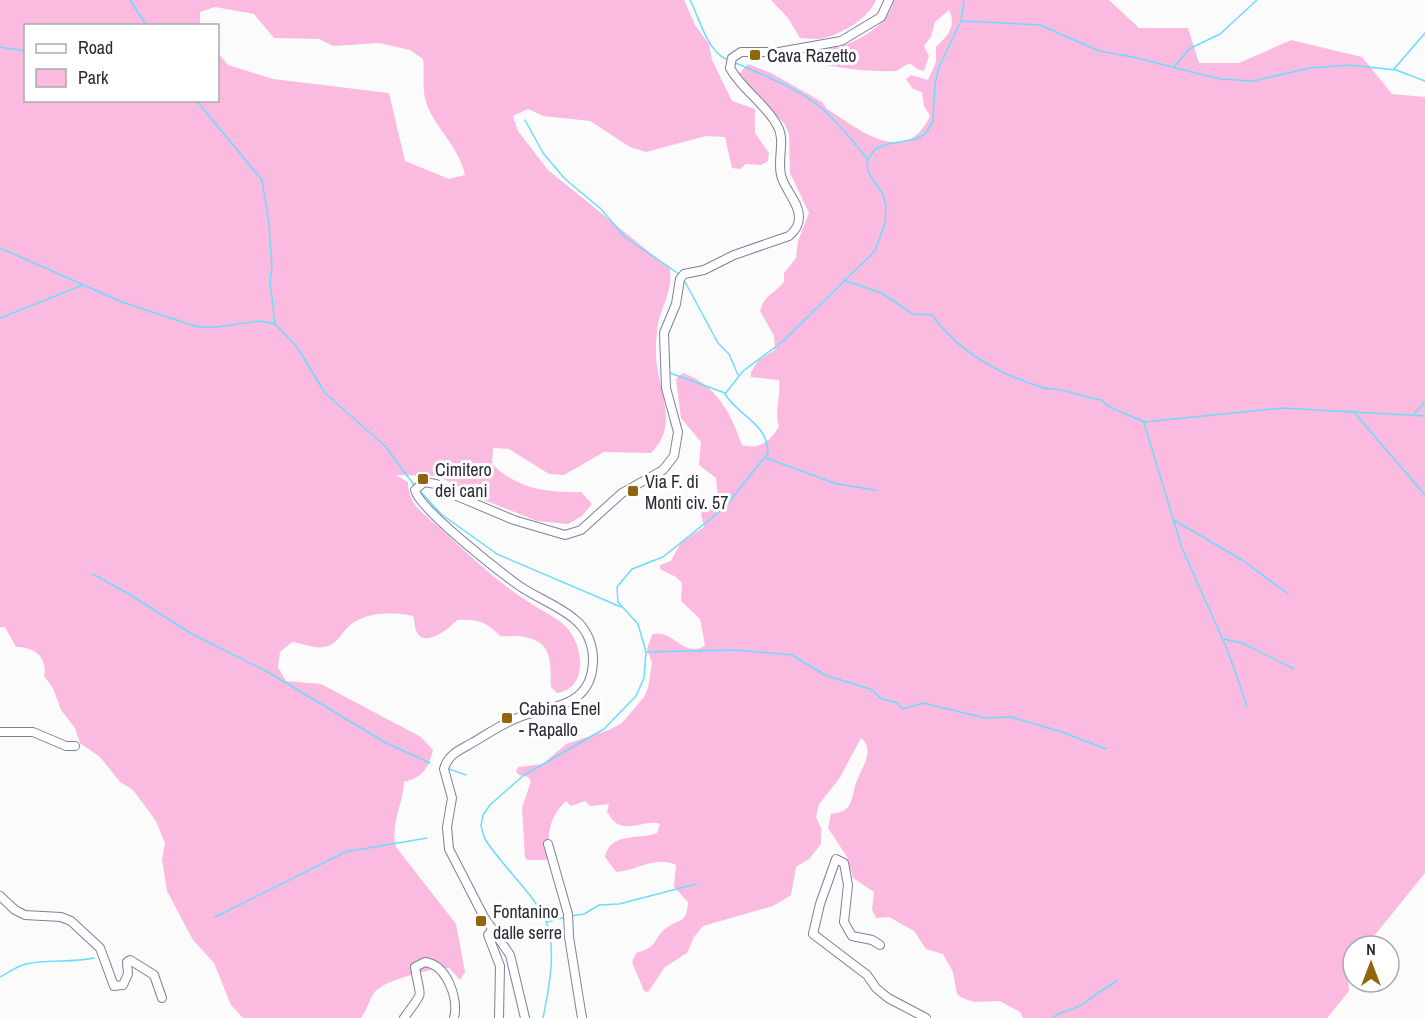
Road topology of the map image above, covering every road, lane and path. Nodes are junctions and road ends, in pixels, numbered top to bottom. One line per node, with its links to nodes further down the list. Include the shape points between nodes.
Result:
1 (889, 0): 6 (street, via 881,16 841,41 779,52 741,52 732,58 730,68 739,84 777,124 782,142 781,176 799,212 798,226 789,236 704,270 684,274 680,279 664,342 666,388 678,444 663,470 622,493 581,530 565,535 514,520 432,482 424,482 415,490 432,514 519,586 573,618 592,645 589,681 569,704 507,723 446,761 444,769 452,798 447,827 449,849)
2 (0, 732): 3 (street, via 33,732)
3 (75, 746)
4 (548, 844): 13 (street, via 566,903)
5 (0, 896): 8 (street, via 25,915 71,921 100,948 114,986 123,985 130,960 154,975)
6 (493, 929): 11 (street, via 488,935 500,966); 12 (street, via 510,955)
7 (880, 945): 14 (street, via 852,936 844,922 848,885 844,863 836,859 813,934 867,975 888,998)
8 (162, 998)
9 (404, 1018): 10 (street, via 420,998 416,967 425,962 434,965 448,981 455,1002)
10 (454, 1018)
11 (499, 1018)
12 (525, 1018)
13 (582, 1018)
14 (926, 1018)

